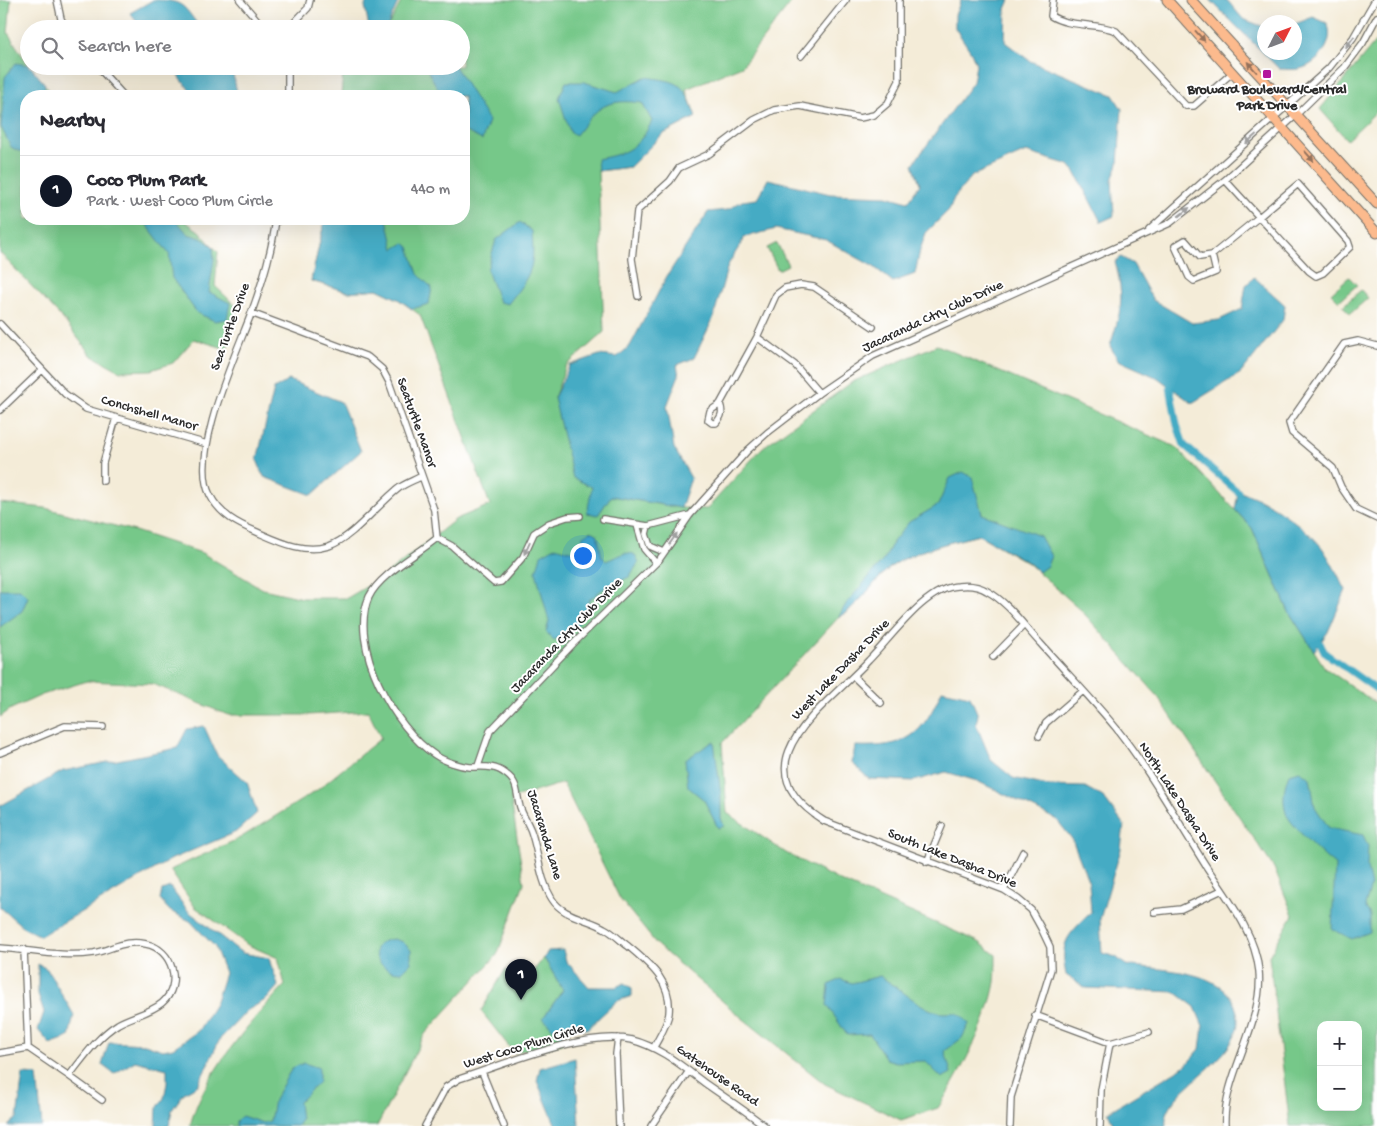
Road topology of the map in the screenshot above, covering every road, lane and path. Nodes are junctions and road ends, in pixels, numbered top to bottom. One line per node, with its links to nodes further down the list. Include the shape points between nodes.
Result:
1 (57, 0): 11 (street)
2 (240, 0): 12 (street)
3 (310, 0): 13 (street, via 308,8)
4 (846, 0): 14 (street)
5 (899, 0): 31 (street, via 899,81 888,103 874,115 860,118 800,106 774,110 754,120 709,154 679,168 670,181 637,211 632,259)
6 (1053, 0): 15 (street, via 1050,16 1116,31 1186,106 1194,106)
7 (1167, 0): 15 (main road, one-way to 15)
8 (1191, 0): 20 (main road, one-way to 8)
9 (1375, 0): 20 (street, Jacaranda Ctry Club Drive, one-way to 20, via 1354,38 1337,60)
10 (1377, 18): 21 (street, Jacaranda Ctry Club Drive, via 1345,67)
11 (62, 20)
12 (257, 20)
13 (297, 20)
14 (802, 56)
15 (1232, 73): 22 (main road)
16 (105, 75): 18 (street)
17 (288, 75): 19 (street)
18 (119, 90)
19 (288, 90)
20 (1288, 106): 21 (main road); 22 (street, Jacaranda Ctry Club Drive)
21 (1296, 116): 23 (street, Jacaranda Ctry Club Drive); 25 (main road)
22 (1274, 119): 23 (main road); 29 (street, Jacaranda Ctry Club Drive, one-way to 29)
23 (1284, 128): 24 (street, Jacaranda Ctry Club Drive); 28 (main road, one-way to 28)
24 (1225, 180): 26 (street); 29 (street, Jacaranda Ctry Club Drive, one-way to 24, via 1170,223)
25 (1377, 204)
26 (1259, 217): 26 (street, via 1316,276 1350,247 1298,184); 30 (street)
27 (275, 225): 32 (street, Sea Turtle Drive)
28 (1377, 233)
29 (1142, 236): 38 (street, Jacaranda Ctry Club Drive, via 873,356)
30 (1212, 255): 30 (street, via 1216,272 1194,281 1175,246 1185,240 1200,257)
31 (638, 296)
32 (251, 313): 42 (street, Sea Turtle Drive, via 226,376); 43 (street, Seaturtle Manor, via 368,357 382,369 390,382)
33 (0, 324): 37 (street, Conchshell Manor)
34 (873, 326): 35 (street, via 814,288 801,285 785,288 776,295)
35 (757, 337): 38 (street, via 796,365); 39 (street)
36 (1377, 346): 48 (street, via 1358,341 1344,344 1288,423 1292,434 1333,468 1356,509)
37 (42, 370): 40 (street); 41 (street, Conchshell Manor, via 65,394 86,409)
38 (819, 393): 45 (street, Jacaranda Ctry Club Drive, via 748,450)
39 (720, 404)
40 (0, 410)
41 (116, 418): 42 (street, Conchshell Manor); 44 (street, via 103,463)
42 (207, 444): 43 (street, Sea Turtle Drive, via 206,474 210,494 233,522 287,545 312,549 343,538 400,487)
43 (422, 476): 51 (street, Seaturtle Manor, via 434,510)
44 (103, 481)
45 (690, 515): 50 (street); 52 (street, Jacaranda Ctry Club Drive, one-way to 45)
46 (580, 516): 51 (street, one-way to 51, via 549,523 534,533 523,557 502,582 494,583 452,546)
47 (603, 519): 49 (street)
48 (1377, 519)
49 (636, 524): 50 (street); 53 (street, via 644,549)
50 (648, 526): 52 (street, via 646,534 650,546)
51 (436, 538): 63 (street, Jacaranda Lane, via 391,572 370,596 364,618 365,645 389,703 406,729 435,756 452,763)
52 (664, 552): 53 (street, Jacaranda Ctry Club Drive)
53 (656, 563): 63 (street, Jacaranda Ctry Club Drive, via 490,731)
54 (929, 597): 55 (street, North Lake Dasha Drive, via 947,587 985,589 1013,611); 57 (street, West Lake Dasha Drive)
55 (1024, 625): 56 (street); 58 (street, North Lake Dasha Drive)
56 (993, 657)
57 (854, 677): 59 (street); 64 (street, West Lake Dasha Drive, via 808,719 795,737 786,760)
58 (1083, 691): 61 (street, via 1046,723); 69 (street, North Lake Dasha Drive, via 1117,730)
59 (881, 703)
60 (103, 727): 62 (street, via 65,726)
61 (1039, 736)
62 (0, 753)
63 (478, 766): 77 (street, Jacaranda Lane, via 506,774 516,785 520,808 532,833 545,886 553,902 567,914 606,928 655,969 668,990 669,1014)
64 (795, 798): 67 (street, South Lake Dasha Drive, via 806,810 824,821)
65 (942, 826): 67 (street)
66 (1023, 852): 68 (street)
67 (927, 862): 68 (street, South Lake Dasha Drive)
68 (1004, 890): 73 (street, South Lake Dasha Drive, via 1031,910 1050,947 1051,969)
69 (1222, 890): 70 (street, via 1181,909); 91 (street, North Lake Dasha Drive, via 1247,931 1259,972 1255,1016 1230,1092)
70 (1154, 912)
71 (0, 948): 72 (street)
72 (24, 949): 78 (street); 82 (street, via 75,954 95,953 131,942 148,944 161,952 174,970 171,992 163,1002 103,1035)
73 (1035, 1016): 76 (street); 89 (street, South Lake Dasha Drive, via 1011,1097)
74 (1149, 1032): 76 (street)
75 (618, 1038): 77 (street, West Coco Plum Circle); 81 (street, West Coco Plum Circle, via 596,1039 557,1048); 86 (street)
76 (1110, 1043): 90 (street, via 1101,1090)
77 (654, 1047): 80 (street, Gatehouse Road)
78 (28, 1048): 79 (street); 82 (street)
79 (0, 1053)
80 (688, 1071): 87 (street); 88 (street, Gatehouse Road)
81 (482, 1072): 84 (street, West Coco Plum Circle, via 446,1087); 85 (street)
82 (69, 1076): 83 (street)
83 (102, 1100)
84 (425, 1126)
85 (504, 1126)
86 (619, 1126)
87 (651, 1126)
88 (765, 1126)
89 (1010, 1126)
90 (1100, 1126)
91 (1225, 1126)

